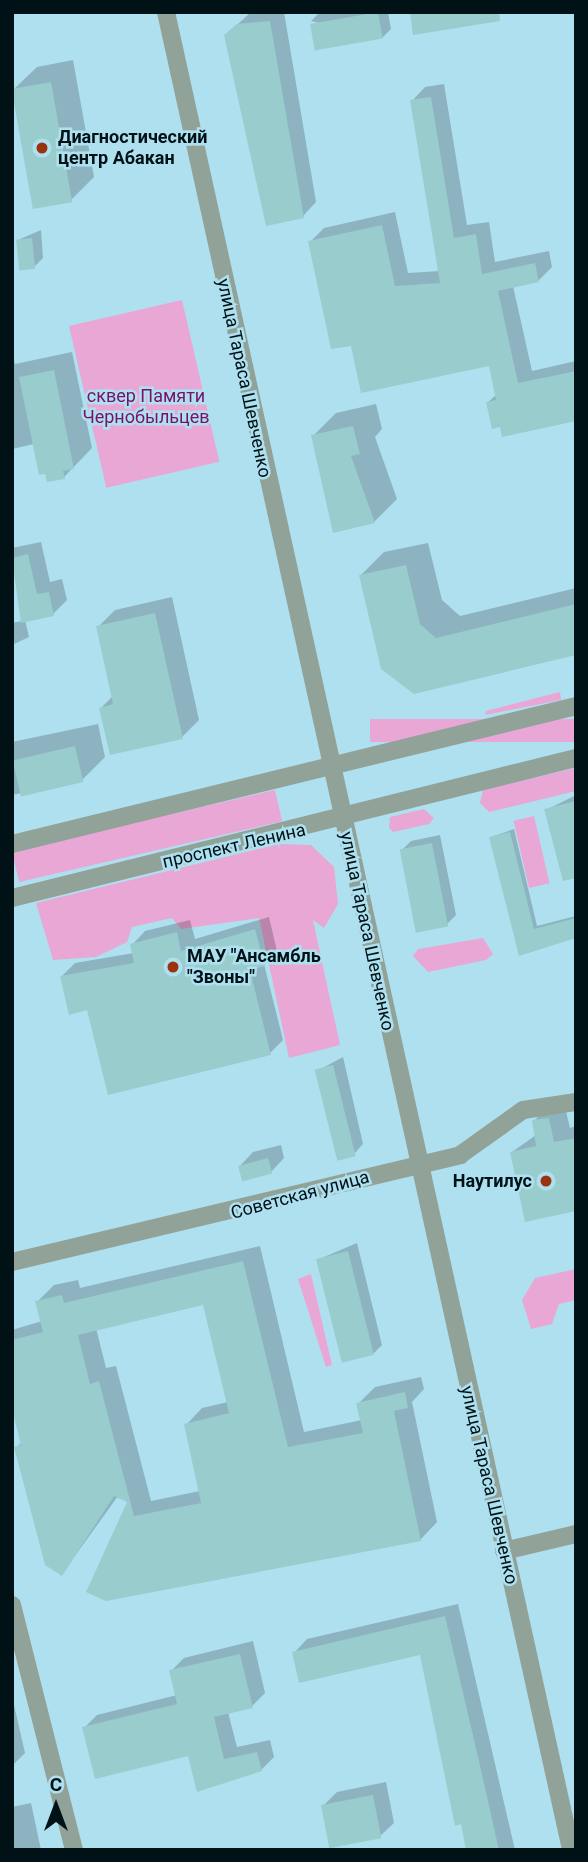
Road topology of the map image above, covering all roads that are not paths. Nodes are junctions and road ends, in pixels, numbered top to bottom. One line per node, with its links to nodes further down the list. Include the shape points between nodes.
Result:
1 (166, 12): 4 (street, улица Тараса Шевченко)
2 (576, 706): 4 (street)
3 (576, 758): 5 (street, проспект Ленина)
4 (331, 768): 5 (street, улица Тараса Шевченко); 6 (street)
5 (343, 820): 7 (street, проспект Ленина); 9 (street, улица Тараса Шевченко)
6 (12, 845)
7 (12, 898)
8 (576, 1102): 9 (street, Советская улица, via 523,1110 460,1155)
9 (419, 1164): 10 (street, Советская улица); 12 (street, улица Тараса Шевченко)
10 (12, 1262)
11 (576, 1534): 12 (street)
12 (504, 1551): 16 (street, улица Тараса Шевченко)
13 (12, 1605): 14 (street)
14 (15, 1628): 15 (street)
15 (74, 1850)
16 (570, 1850)

